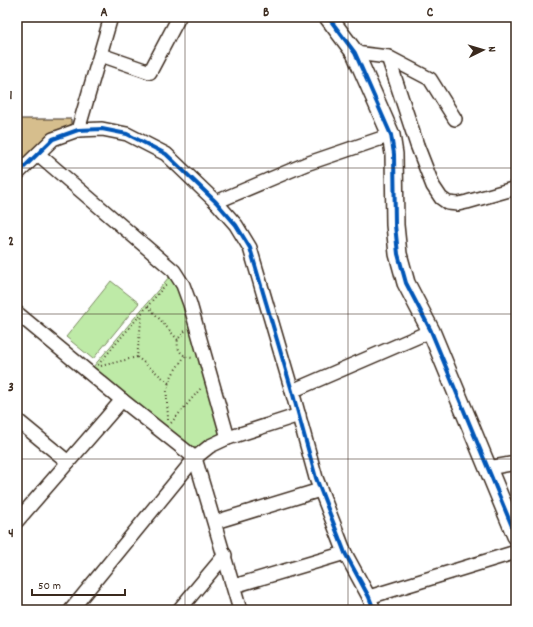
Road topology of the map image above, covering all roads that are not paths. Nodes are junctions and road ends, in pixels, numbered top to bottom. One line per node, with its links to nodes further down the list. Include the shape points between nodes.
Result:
1 (112, 17): 5 (street)
2 (179, 17): 5 (street, via 150,72)
3 (328, 17): 4 (street)
4 (355, 53): 6 (street); 9 (street)
5 (101, 55): 8 (street)
6 (388, 57): 7 (street, via 430,79); 12 (street, via 417,145 433,186 441,198 448,203 458,204)
7 (454, 119)
8 (78, 130): 10 (street, via 53,139); 13 (street, via 102,129 127,134 166,154)
9 (391, 135): 13 (street, via 306,164); 15 (street, via 398,254 406,283)
10 (38, 154): 11 (street); 20 (street, via 174,271 190,304)
11 (17, 174)
12 (516, 188)
13 (216, 202): 16 (street, via 236,225 250,248)
14 (17, 313): 17 (street)
15 (431, 331): 16 (street); 24 (street)
16 (292, 391): 18 (street)
17 (122, 400): 21 (street, via 165,430); 22 (street)
18 (299, 415): 20 (street); 25 (street)
19 (17, 420): 22 (street)
20 (228, 438): 21 (street, via 210,446)
21 (195, 458): 27 (street); 34 (street)
22 (68, 462): 26 (street)
23 (516, 464): 24 (street)
24 (488, 468): 28 (street)
25 (320, 490): 27 (street); 30 (street)
26 (17, 521)
27 (215, 522): 31 (street)
28 (516, 536)
29 (516, 552): 33 (street)
30 (345, 553): 32 (street); 33 (street)
31 (225, 555): 32 (street); 35 (street)
32 (234, 586): 36 (street)
33 (369, 597): 37 (street)
34 (71, 610)
35 (179, 610)
36 (240, 610)
37 (374, 610)

